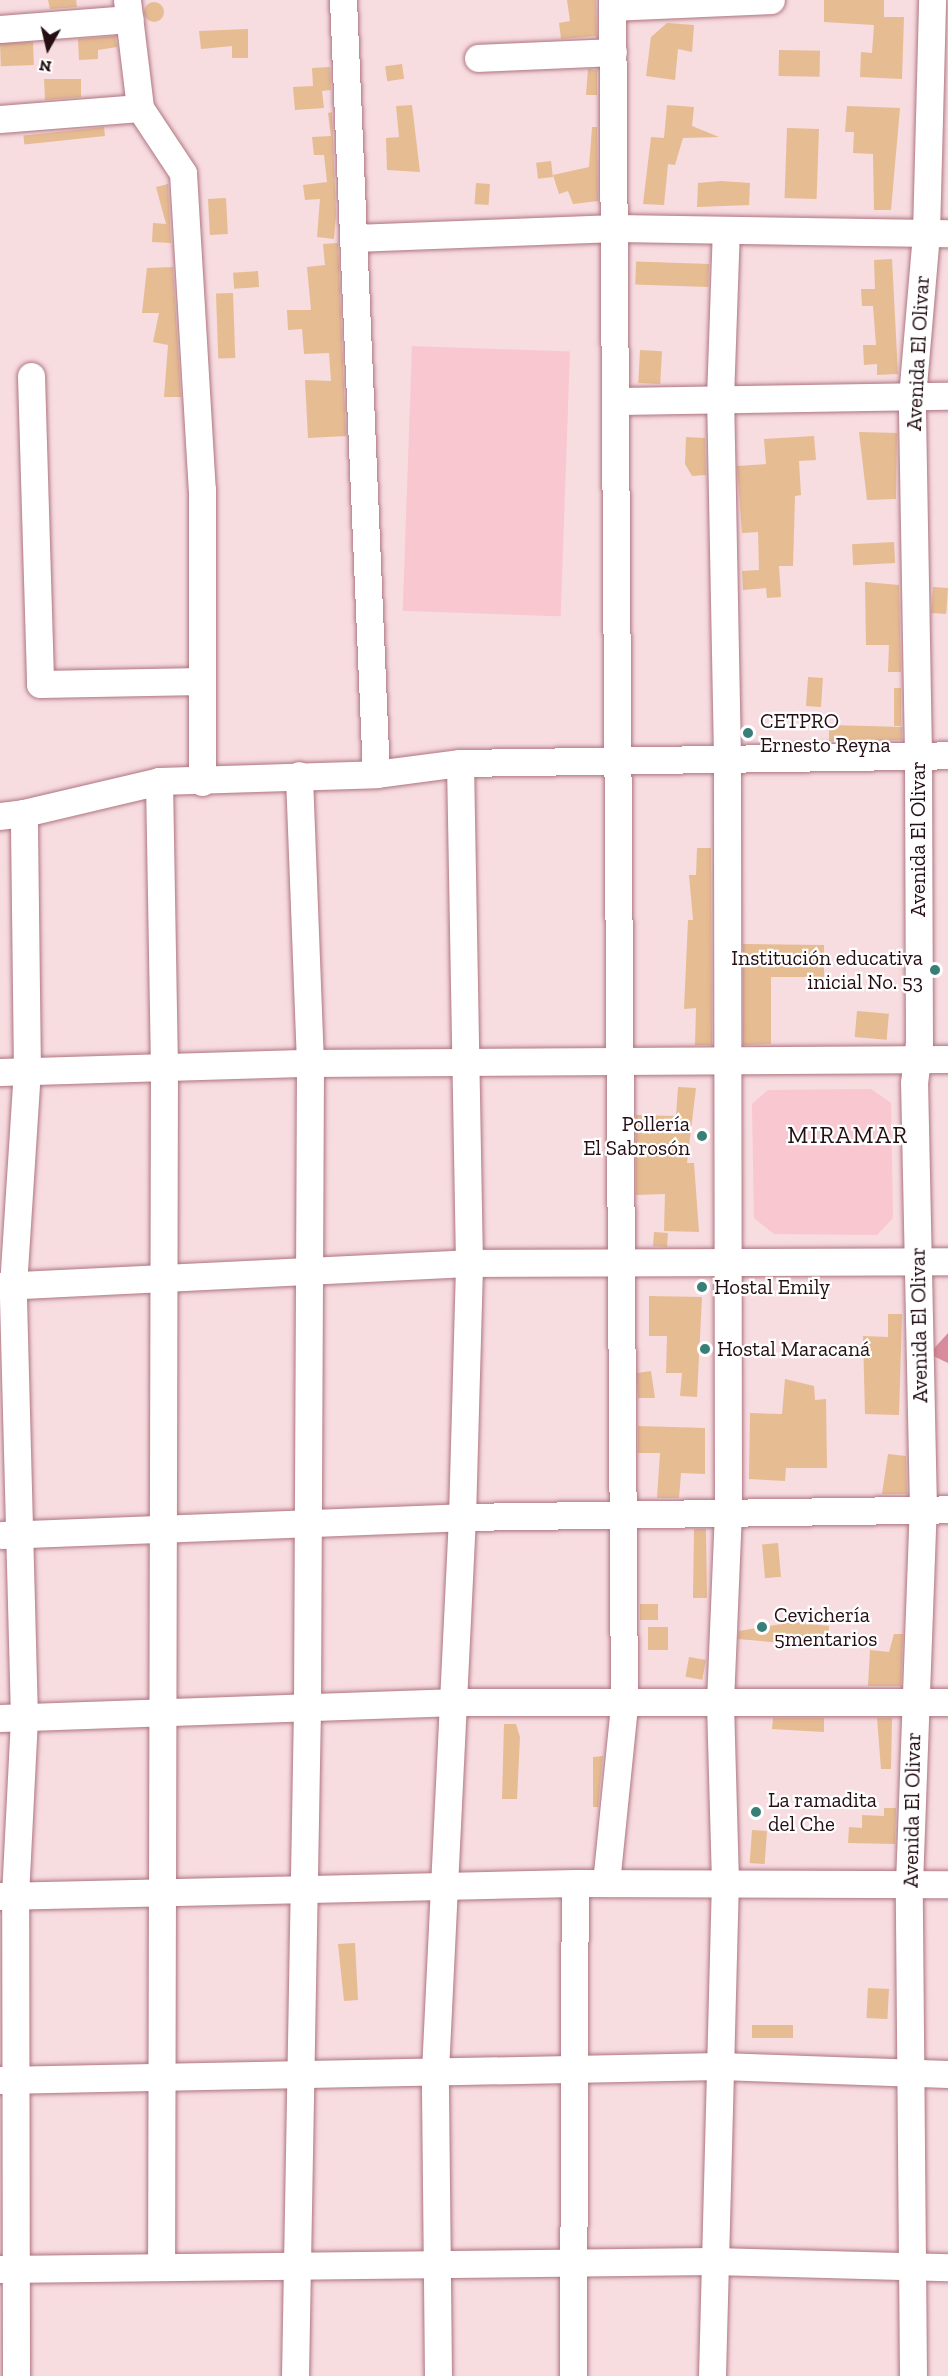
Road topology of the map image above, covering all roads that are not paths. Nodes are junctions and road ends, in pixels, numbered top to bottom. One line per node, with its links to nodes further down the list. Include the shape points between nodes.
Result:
1 (343, 0): 14 (street)
2 (771, 0): 4 (street)
3 (933, 0): 13 (street, Avenida El Olivar)
4 (612, 4): 7 (street)
5 (129, 10): 6 (street); 9 (street)
6 (0, 29)
7 (613, 51): 8 (street); 11 (street)
8 (478, 58)
9 (140, 108): 10 (street); 20 (street, via 183,173 202,489)
10 (0, 119)
11 (616, 228): 12 (street); 14 (street); 19 (street)
12 (726, 230): 13 (street); 18 (street)
13 (937, 233): 17 (street, Avenida El Olivar)
14 (354, 238): 26 (street)
15 (31, 375): 20 (street, via 40,684)
16 (948, 396): 17 (street)
17 (912, 397): 18 (street); 21 (street, Avenida El Olivar)
18 (720, 399): 19 (street); 23 (street)
19 (617, 401): 24 (street)
20 (202, 681): 29 (street)
21 (918, 755): 22 (street); 23 (street); 31 (street, Avenida El Olivar)
22 (948, 755)
23 (727, 757): 24 (street); 35 (street)
24 (618, 758): 25 (street); 36 (street)
25 (460, 763): 26 (street); 34 (street)
26 (376, 774): 27 (street)
27 (299, 775): 29 (street); 33 (street)
28 (159, 781): 29 (street); 30 (street); 37 (street)
29 (202, 782)
30 (12, 814): 39 (street)
31 (917, 1059): 32 (street); 35 (street); 40 (street, Avenida El Olivar)
32 (948, 1059)
33 (310, 1062): 34 (street); 37 (street); 45 (street)
34 (467, 1062): 36 (street); 42 (street)
35 (725, 1062): 36 (street); 43 (street)
36 (622, 1063): 44 (street)
37 (164, 1068): 39 (street); 46 (street)
38 (0, 1071): 39 (street)
39 (27, 1072): 47 (street)
40 (917, 1261): 41 (street); 43 (street); 48 (street, Avenida El Olivar)
41 (948, 1261)
42 (469, 1263): 44 (street); 45 (street); 51 (street)
43 (724, 1263): 44 (street); 49 (street)
44 (621, 1265): 50 (street)
45 (309, 1271): 46 (street); 52 (street)
46 (163, 1278): 47 (street); 53 (street)
47 (6, 1286): 54 (street)
48 (935, 1509): 49 (street); 57 (street, Avenida El Olivar)
49 (728, 1513): 50 (street); 56 (street)
50 (621, 1514): 51 (street); 59 (street)
51 (462, 1517): 52 (street); 55 (street)
52 (306, 1526): 53 (street); 60 (street)
53 (161, 1532): 54 (street); 61 (street)
54 (9, 1535): 62 (street)
55 (450, 1702): 59 (street); 60 (street); 68 (street)
56 (720, 1702): 57 (street); 59 (street); 63 (street)
57 (915, 1702): 58 (street); 66 (street, Avenida El Olivar)
58 (948, 1702)
59 (624, 1705): 65 (street)
60 (307, 1706): 61 (street); 69 (street)
61 (162, 1712): 62 (street); 70 (street)
62 (12, 1718): 71 (street)
63 (725, 1882): 65 (street); 66 (street); 72 (street)
64 (575, 1883): 65 (street); 68 (street); 73 (street)
65 (606, 1883)
66 (909, 1884): 67 (street); 77 (street, Avenida El Olivar)
67 (948, 1884)
68 (442, 1885): 69 (street); 74 (street)
69 (303, 1891): 70 (street); 75 (street)
70 (162, 1894): 71 (street); 76 (street)
71 (8, 1896): 79 (street)
72 (720, 2066): 73 (street); 77 (street); 80 (street)
73 (575, 2070): 74 (street); 81 (street)
74 (435, 2071): 75 (street); 84 (street)
75 (300, 2072): 76 (street); 83 (street)
76 (164, 2073): 79 (street); 82 (street)
77 (915, 2074): 78 (street); 85 (street, Avenida El Olivar)
78 (948, 2074)
79 (7, 2080): 87 (street)
80 (713, 2261): 81 (street); 85 (street); 92 (street)
81 (572, 2263): 84 (street); 91 (street)
82 (161, 2264): 83 (street); 87 (street)
83 (297, 2264): 84 (street); 89 (street)
84 (437, 2264): 90 (street)
85 (914, 2266): 86 (street); 93 (street, Avenida El Olivar)
86 (948, 2267)
87 (7, 2269): 88 (street)
88 (16, 2376)
89 (295, 2376)
90 (438, 2376)
91 (573, 2376)
92 (712, 2376)
93 (914, 2376)

